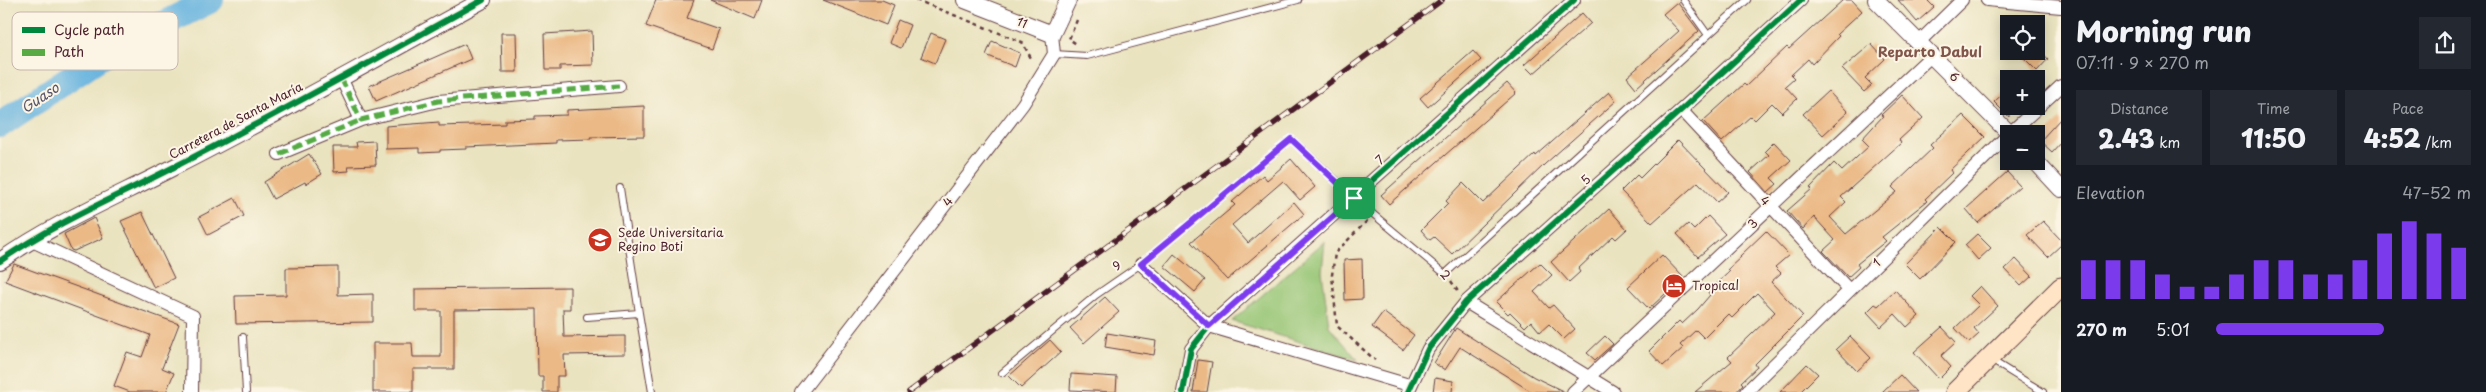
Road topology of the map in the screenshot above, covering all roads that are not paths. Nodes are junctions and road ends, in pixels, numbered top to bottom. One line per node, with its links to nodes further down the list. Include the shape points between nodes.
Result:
1 (483, 0): 18 (street, Carretera de Santa María)
2 (965, 0): 13 (street, 11)
3 (1068, 0): 13 (street)
4 (1298, 0): 16 (lane, via 1087,56)
5 (1574, 0): 31 (street, 7)
6 (1683, 0): 14 (lane)
7 (1747, 0): 14 (lane)
8 (1801, 0): 21 (street, 5)
9 (1876, 0): 15 (street, 6)
10 (1962, 0): 15 (street)
11 (1987, 0): 12 (street)
12 (2061, 7)
13 (1052, 34): 16 (street)
14 (1708, 35): 31 (lane, 2, via 1446,274)
15 (1919, 42): 17 (street, 6)
16 (1054, 54): 50 (street, 4, via 1023,104)
17 (1932, 55): 23 (street, 6); 32 (street, 3)
18 (341, 78): 22 (street); 33 (street, Carretera de Santa María, via 175,166 74,214)
19 (619, 86): 22 (street, via 438,101)
20 (2061, 86): 24 (street, 1)
21 (1681, 110): 32 (street, 4); 38 (street, 5)
22 (361, 120): 27 (street)
23 (2000, 125)
24 (2019, 125)
25 (1291, 139): 31 (lane, 2); 35 (lane, 9)
26 (2000, 143): 37 (street, 1)
27 (279, 154)
28 (2043, 170): 30 (street)
29 (620, 188): 39 (lane)
30 (2061, 189)
31 (1354, 198): 41 (street, 7)
32 (1771, 208): 37 (street, 4); 45 (street, 3)
33 (30, 240): 34 (street, Carretera de Santa María); 47 (street, via 193,316)
34 (0, 261)
35 (1141, 264): 41 (street); 44 (lane, 9, via 1096,295)
36 (2061, 286): 43 (main road)
37 (1850, 290): 54 (street, 1)
38 (1466, 302): 45 (street); 46 (street, 5, via 1428,349)
39 (639, 313): 40 (lane); 49 (lane)
40 (586, 317)
41 (1209, 326): 46 (street); 51 (street, 7, via 1191,349)
42 (242, 337): 48 (lane)
43 (1988, 359): 55 (main road); 56 (lane)
44 (1002, 373)
45 (1590, 377): 52 (street, 3); 53 (street)
46 (1408, 389)
47 (192, 392)
48 (246, 392)
49 (652, 392)
50 (801, 392)
51 (1183, 392)
52 (1573, 392)
53 (1613, 392)
54 (1746, 392)
55 (1955, 392)
56 (2043, 392)

